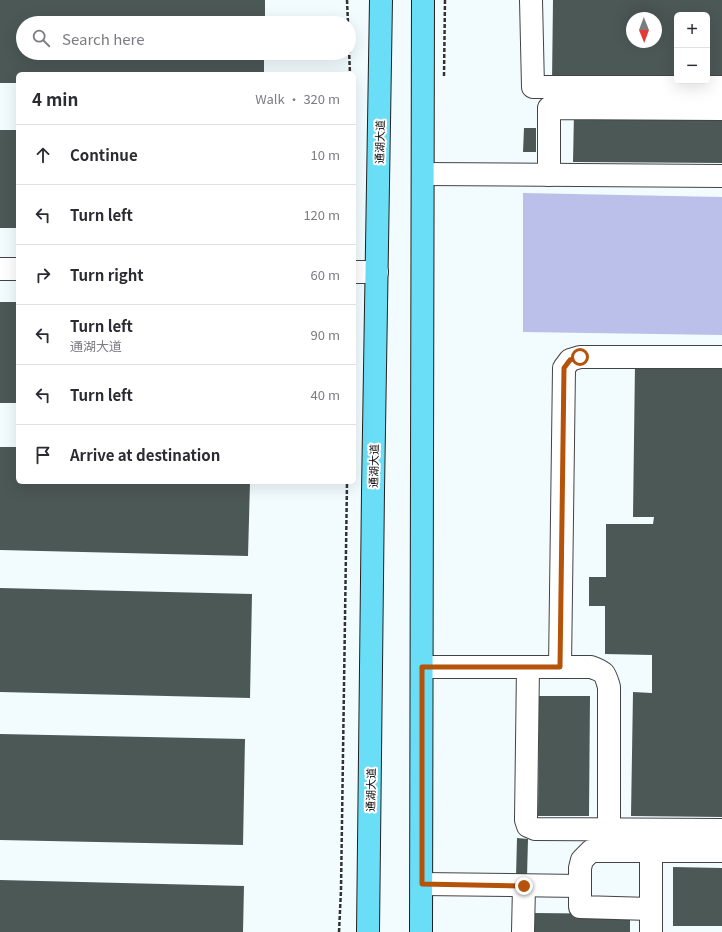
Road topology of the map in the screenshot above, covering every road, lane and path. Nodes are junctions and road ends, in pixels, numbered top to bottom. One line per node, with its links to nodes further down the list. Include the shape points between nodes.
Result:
1 (347, 0): 5 (path)
2 (381, 0): 16 (main road, 通湖大道)
3 (423, 0): 10 (main road)
4 (531, 0): 8 (lane, via 533,87)
5 (348, 16)
6 (349, 60): 7 (path)
7 (350, 72)
8 (722, 88)
9 (722, 109): 11 (lane, via 549,108)
10 (423, 174): 11 (lane); 19 (main road)
11 (548, 174): 12 (lane)
12 (722, 176)
13 (0, 269): 14 (lane)
14 (16, 269)
15 (356, 272): 16 (lane)
16 (377, 272): 31 (main road, 通湖大道)
17 (722, 357): 21 (lane, via 580,357 570,360 564,368)
18 (347, 484): 30 (path)
19 (422, 667): 20 (lane); 26 (main road)
20 (528, 667): 21 (lane); 22 (lane, via 528,826 535,829)
21 (560, 667): 22 (lane, via 591,667 602,671 606,677 609,687)
22 (609, 829): 23 (lane)
23 (722, 830)
24 (651, 851): 25 (lane); 28 (lane, via 590,851 582,860); 29 (lane)
25 (722, 851)
26 (422, 884): 27 (lane); 32 (main road)
27 (524, 886): 28 (lane); 33 (lane)
28 (580, 886): 29 (lane, via 580,907)
29 (651, 909): 34 (lane)
30 (339, 932)
31 (368, 932)
32 (421, 932)
33 (523, 932)
34 (651, 932)

